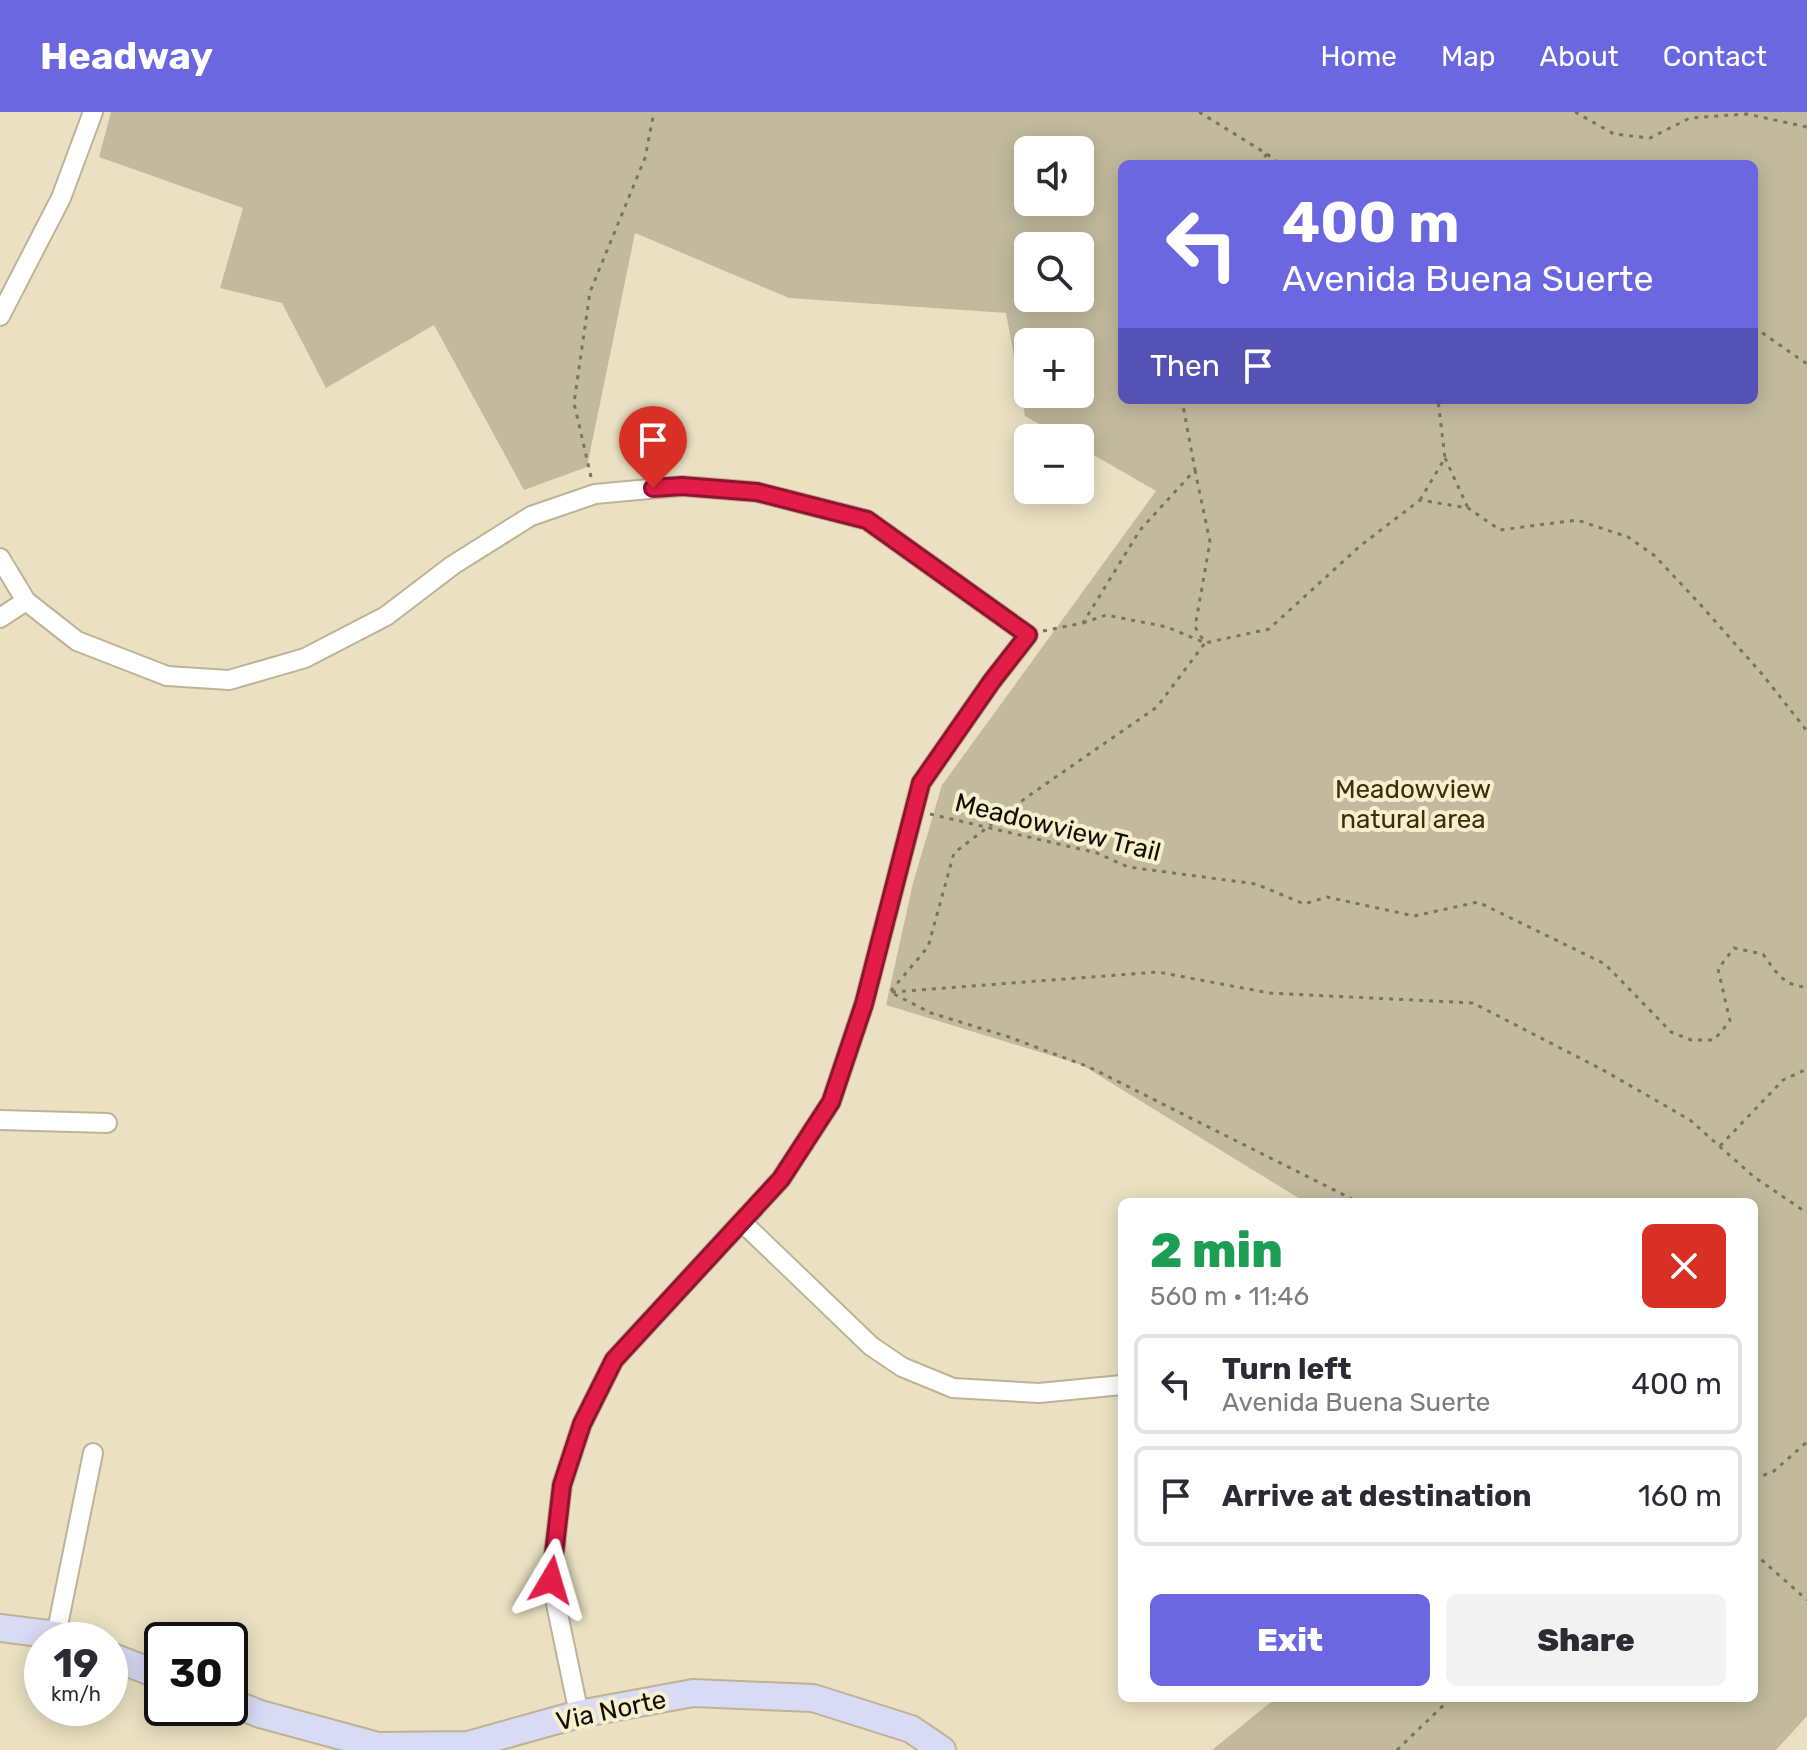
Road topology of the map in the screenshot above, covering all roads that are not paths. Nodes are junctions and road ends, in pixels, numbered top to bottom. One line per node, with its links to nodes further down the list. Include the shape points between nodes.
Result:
1 (93, 112): 2 (street, via 61,198)
2 (0, 316)
3 (0, 558): 4 (street)
4 (26, 601): 5 (street); 8 (street, via 77,641 167,676 229,680 305,658 386,616 531,516 595,494 682,486 747,491 867,520 1028,635 921,783 868,986 831,1102 781,1179)
5 (0, 618)
6 (0, 1120): 7 (street)
7 (107, 1123)
8 (742, 1222): 9 (street, via 871,1346 902,1367 953,1388 1039,1393); 15 (street, via 614,1360 582,1424 562,1485 551,1580)
9 (1118, 1385)
10 (93, 1453): 11 (street)
11 (65, 1622)
12 (0, 1628): 13 (street)
13 (24, 1631)
14 (248, 1709): 15 (street, Via Norte, via 378,1746 468,1745)
15 (579, 1714): 16 (street, Via Norte, via 693,1693 813,1698 911,1729)
16 (942, 1750)

